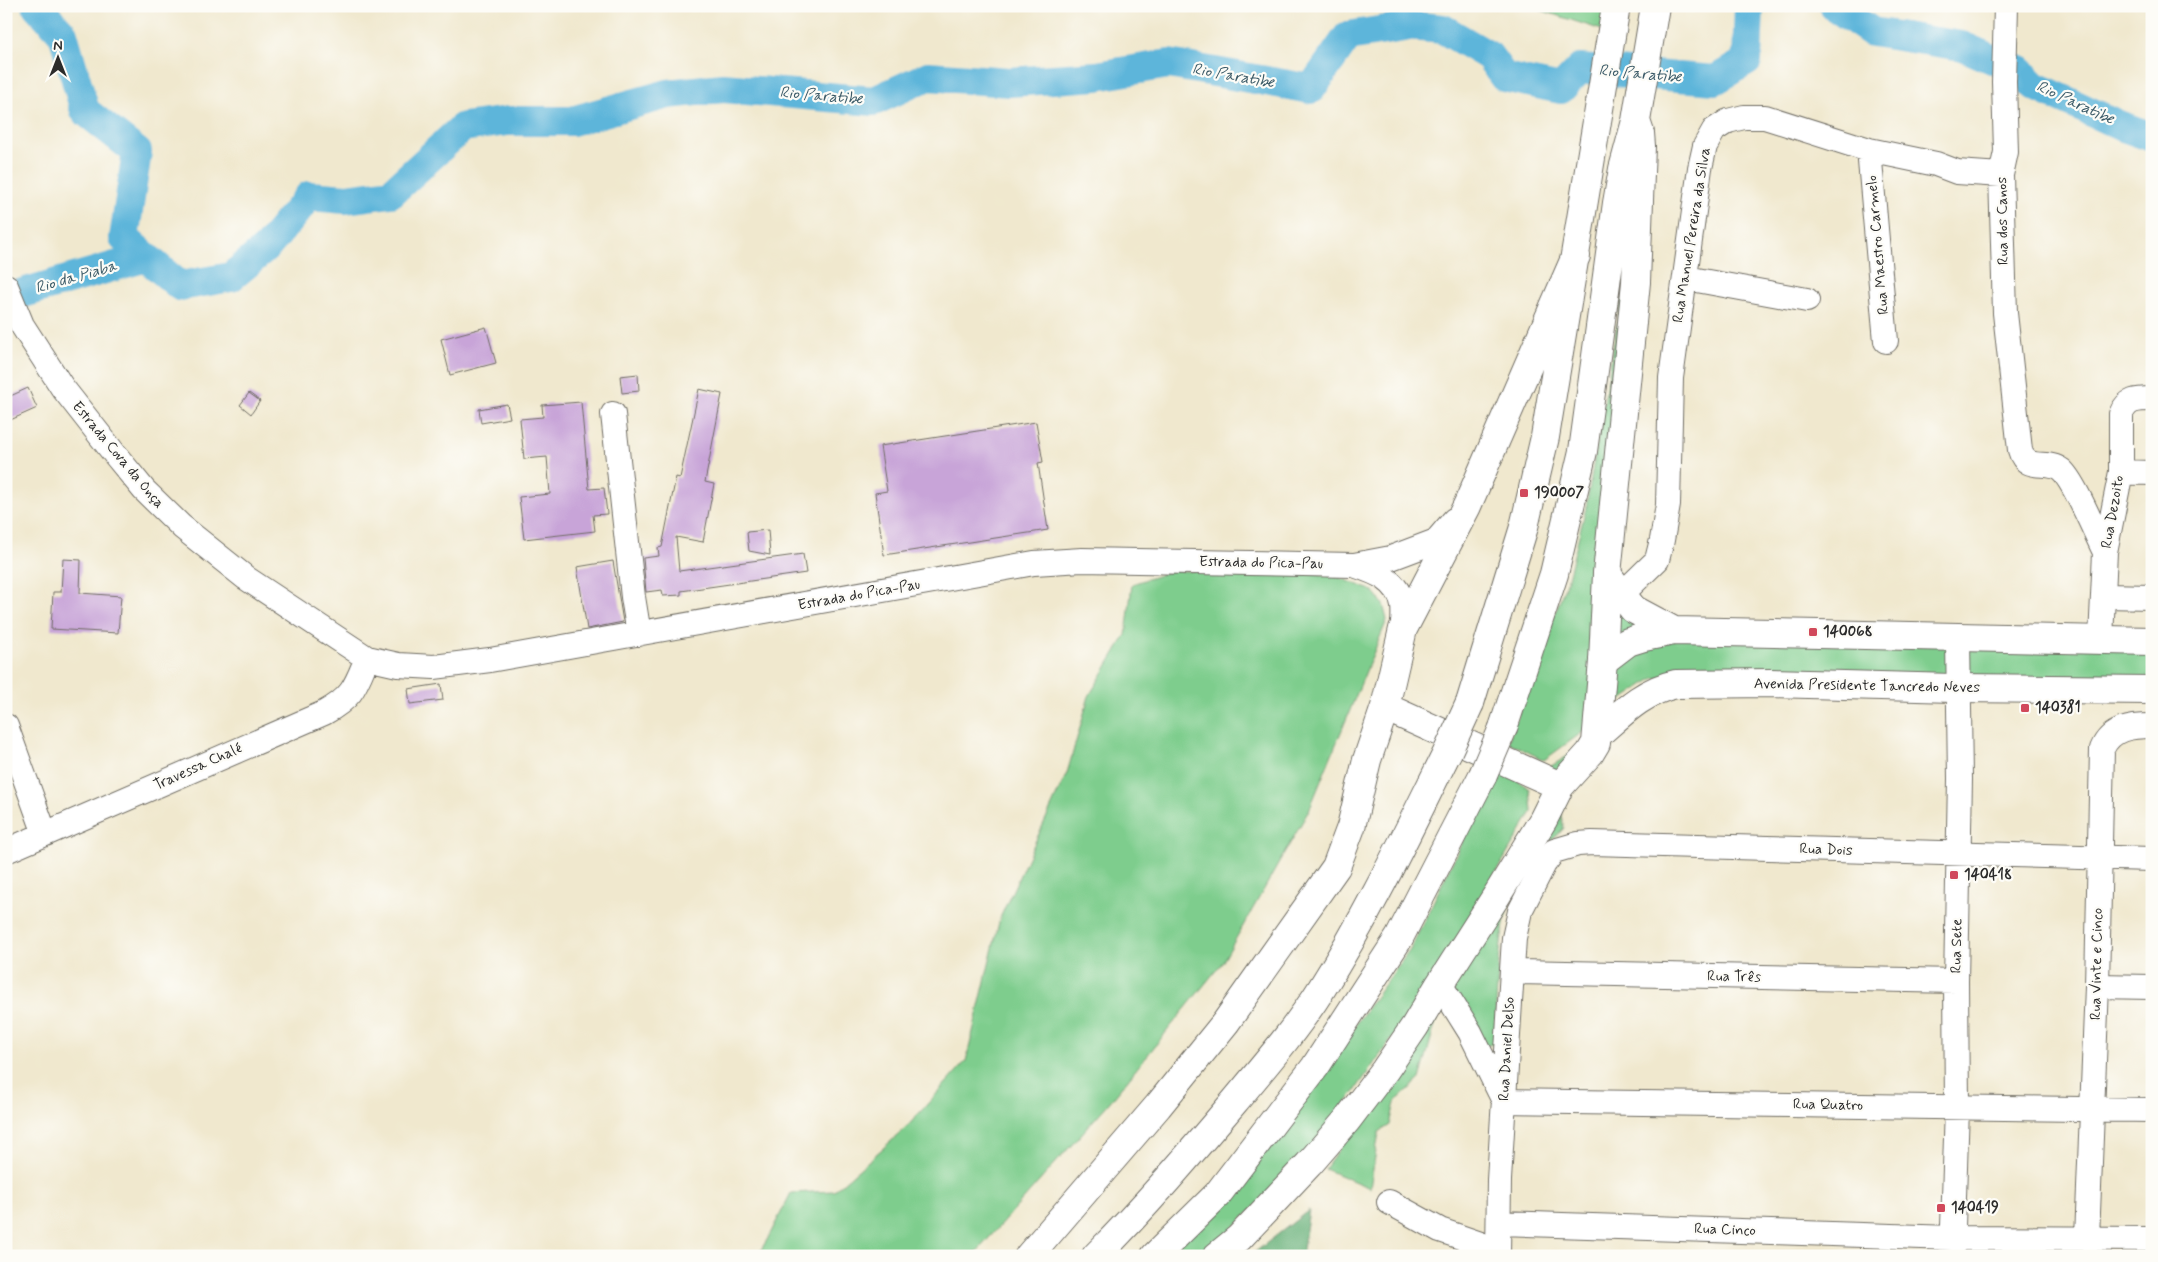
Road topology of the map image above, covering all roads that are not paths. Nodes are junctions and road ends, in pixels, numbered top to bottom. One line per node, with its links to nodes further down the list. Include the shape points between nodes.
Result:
1 (1616, 6): 7 (main road)
2 (1655, 6): 4 (main road)
3 (2006, 6): 6 (street, Rua dos Canos, via 2006,152)
4 (1638, 108): 19 (main road, via 1641,146 1636,282); 62 (main road, bridge, via 1617,203 1583,451 1554,574 1503,728 1399,938 1315,1067 1218,1195)
5 (1869, 150): 6 (street, Rua Manuel Pereira da Silva, via 1936,164 1957,172); 8 (street, Rua Manuel Pereira da Silva, via 1764,117 1728,121 1714,130 1705,146 1700,168); 11 (street, Rua Maestro Carmelo)
6 (2001, 175): 17 (street, Rua dos Canos, via 2005,313 2022,458 2062,471)
7 (1576, 256): 16 (main road); 61 (main road, bridge, via 1546,436 1524,527 1470,703 1448,751 1357,929 1321,990 1263,1067 1189,1156)
8 (1686, 278): 10 (street); 19 (street, Rua Manuel Pereira da Silva, via 1671,378 1668,505 1662,540 1657,560)
9 (6, 286): 28 (street, Estrada Cova da Onça, via 22,325 68,395 144,490 246,578)
10 (1807, 300)
11 (1886, 341)
12 (2147, 399): 14 (street, Rua Dezoito, via 2124,405 2121,414)
13 (612, 414): 24 (street)
14 (2122, 472): 15 (street); 17 (street, Rua Dezoito)
15 (2152, 473)
16 (1467, 506): 18 (street, Estrada do Pica-Pau, via 1436,542 1391,558); 22 (main road)
17 (2105, 552): 20 (street, Rua Dezoito)
18 (1354, 565): 22 (street, Estrada do Pica-Pau, via 1381,574 1393,586 1403,605); 24 (street, Estrada do Pica-Pau, via 1082,560 1034,563)
19 (1614, 584): 23 (main road, via 1633,609); 29 (main road)
20 (2105, 596): 21 (street); 26 (street, Rua Dezoito)
21 (2152, 597)
22 (1403, 630): 32 (main road)
23 (1674, 632): 25 (main road); 29 (main road, via 1628,642)
24 (639, 634): 28 (street, Estrada do Pica-Pau, via 434,667 398,665)
25 (1958, 637): 26 (main road); 30 (street, Rua Sete)
26 (2102, 639): 27 (main road)
27 (2152, 640)
28 (367, 658): 38 (street, Travessa Chalé, via 352,693 324,713)
29 (1603, 661): 35 (main road)
30 (1959, 688): 31 (main road, Avenida Presidente Tancredo Neves); 35 (main road, Avenida Presidente Tancredo Neves, via 1771,682 1676,684 1638,699); 41 (street, Rua Sete)
31 (2152, 690)
32 (1385, 707): 37 (main road); 60 (main road, via 1367,760 1351,827 1336,867 1226,1022)
33 (6, 726): 36 (street)
34 (2152, 726): 42 (street, Rua Vinte e Cinco, via 2120,730 2110,735 2102,748)
35 (1598, 734): 37 (main road, via 1590,753)
36 (15, 780): 38 (street)
37 (1560, 786): 46 (main road, via 1543,820)
38 (46, 834): 39 (street, Travessa Chalé)
39 (6, 851)
40 (1554, 851): 41 (street, Rua Dois, via 1592,843); 44 (street, Rua Daniel Delso, via 1520,911)
41 (1959, 854): 42 (street, Rua Dois); 45 (street, Rua Sete)
42 (2100, 858): 43 (street, Rua Dois); 47 (street, Rua Vinte e Cinco)
43 (2152, 859)
44 (1512, 972): 45 (street, Rua Três); 49 (street, Rua Daniel Delso)
45 (1956, 981): 50 (street, Rua Sete)
46 (1440, 984): 49 (street, via 1470,1032); 63 (main road, via 1415,1026 1347,1120 1239,1238)
47 (2097, 986): 48 (street); 51 (street, Rua Vinte e Cinco)
48 (2152, 987)
49 (1504, 1101): 50 (street, Rua Quatro); 54 (street, Rua Daniel Delso)
50 (1957, 1108): 51 (street, Rua Quatro); 57 (street, Rua Sete)
51 (2092, 1110): 52 (street, Rua Quatro); 55 (street, Rua Vinte e Cinco)
52 (2152, 1110)
53 (1388, 1202): 59 (street, via 1440,1230)
54 (1499, 1223): 57 (street, Rua Cinco); 59 (street, Rua Daniel Delso)
55 (2087, 1238): 56 (street, Rua Cinco); 58 (street, Rua Cinco)
56 (2152, 1239)
57 (1952, 1247): 58 (street, Rua Cinco)
58 (2058, 1248)
59 (1498, 1253)
60 (1029, 1256)
61 (1096, 1256)
62 (1155, 1256)
63 (1217, 1256)

